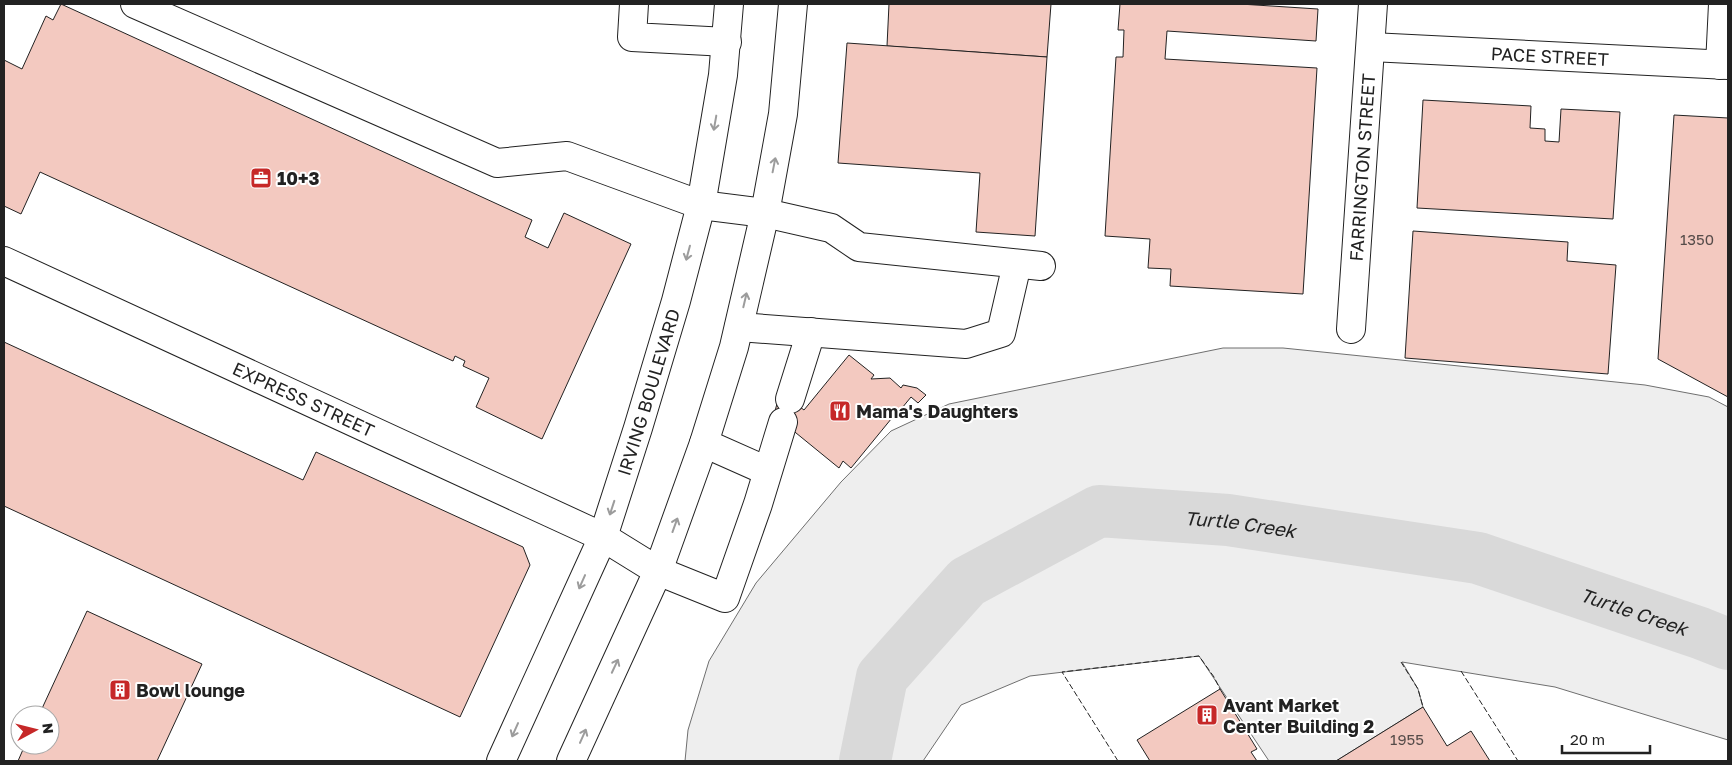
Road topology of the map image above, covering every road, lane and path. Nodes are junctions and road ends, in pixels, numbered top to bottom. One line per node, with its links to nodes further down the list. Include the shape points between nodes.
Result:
1 (135, 4): 10 (main road, via 497,163 567,156)
2 (634, 4): 7 (main road, via 632,37)
3 (729, 4): 7 (main road, IRVING BOULEVARD)
4 (793, 4): 11 (main road, one-way to 4, via 783,114)
5 (1374, 4): 8 (main road, FARRINGTON STREET)
6 (1723, 4): 9 (main road)
7 (727, 42): 10 (main road, IRVING BOULEVARD, one-way to 10)
8 (1371, 47): 9 (main road, PACE STREET); 14 (main road, FARRINGTON STREET)
9 (1724, 65)
10 (701, 205): 11 (main road); 18 (main road, IRVING BOULEVARD, one-way to 18, via 673,310)
11 (765, 213): 13 (main road, one-way to 11); 15 (main road, via 831,228 859,246 1029,265 1001,333 966,344)
12 (4, 261): 18 (main road, EXPRESS STREET)
13 (739, 326): 15 (main road); 16 (main road)
14 (1351, 329)
15 (811, 332): 17 (main road)
16 (704, 443): 17 (main road); 19 (main road, one-way to 16)
17 (767, 471): 19 (main road, EXPRESS STREET, via 725,598)
18 (603, 538): 19 (main road, EXPRESS STREET); 20 (main road, IRVING BOULEVARD, one-way to 20)
19 (658, 571): 21 (main road, one-way to 19)
20 (501, 761)
21 (571, 761)

